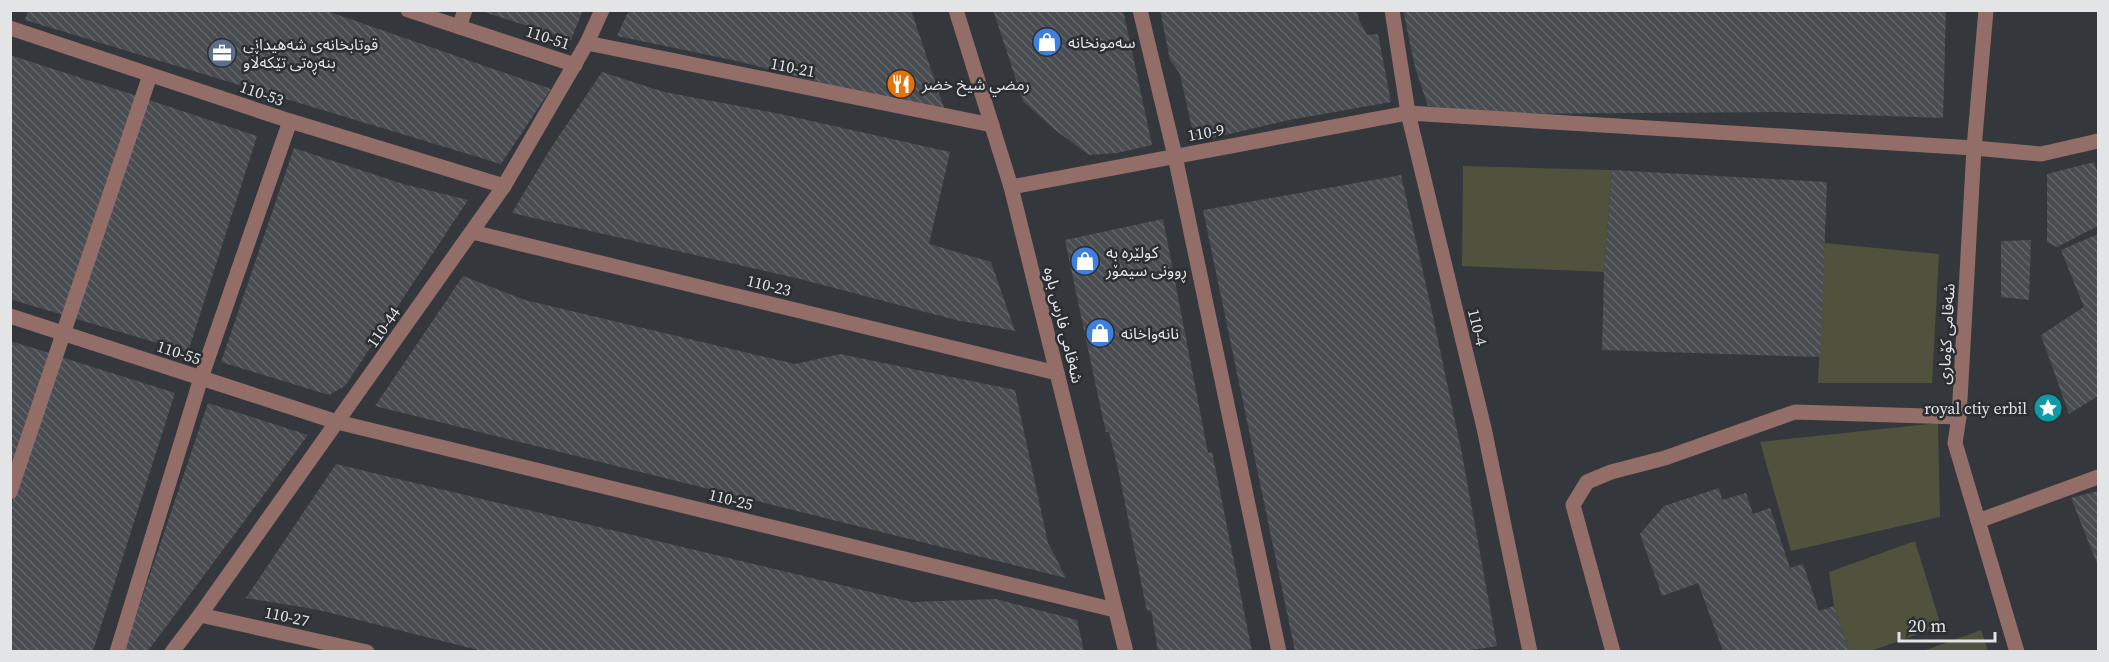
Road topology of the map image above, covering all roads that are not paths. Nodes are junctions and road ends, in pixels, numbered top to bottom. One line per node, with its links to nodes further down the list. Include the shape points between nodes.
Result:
1 (408, 10): 8 (street, 110-51)
2 (465, 10): 8 (street)
3 (602, 10): 10 (street, 110-44)
4 (956, 10): 15 (street, شەقامی فارس باوە)
5 (1140, 10): 18 (street)
6 (1392, 10): 13 (street, 110-4)
7 (1986, 10): 17 (street, شەقامی کۆماری)
8 (459, 27): 11 (street, 110-51)
9 (10, 28): 12 (street, 110-53)
10 (587, 43): 11 (street, 110-44); 15 (street, 110-21)
11 (575, 65): 19 (street, 110-44)
12 (150, 75): 14 (street, 110-53); 23 (street)
13 (1408, 113): 17 (street, 110-9); 18 (street, 110-9); 39 (street, 110-4, via 1493,467)
14 (290, 122): 19 (street, 110-53); 25 (street)
15 (992, 125): 20 (street, شەقامی فارس باوە)
16 (2098, 141): 17 (street, 110-9, via 2041,154)
17 (1974, 148): 26 (street, شەقامی کۆماری)
18 (1175, 156): 20 (street, 110-9); 38 (street)
19 (504, 186): 21 (street, 110-44)
20 (1011, 187): 24 (street, شەقامی فارس باوە)
21 (472, 232): 24 (street, 110-23); 27 (street, 110-44)
22 (10, 316): 23 (street, 110-55)
23 (62, 333): 25 (street, 110-55); 29 (street)
24 (1057, 373): 31 (street, شەقامی فارس باوە)
25 (201, 378): 27 (street, 110-55); 34 (street)
26 (1959, 417): 30 (street, شەقامی کۆماری, via 1954,443); 40 (street, via 1795,412 1587,482 1573,505)
27 (337, 422): 31 (street, 110-25); 32 (street, 110-44)
28 (2098, 477): 30 (street)
29 (10, 492)
30 (1978, 521): 41 (street, شەقامی کۆماری)
31 (1115, 610): 37 (street, شەقامی فارس باوە)
32 (200, 615): 33 (street, 110-27); 35 (street, 110-44)
33 (315, 646): 36 (street, 110-27)
34 (117, 651)
35 (172, 651)
36 (367, 651)
37 (1126, 651)
38 (1280, 651)
39 (1530, 651)
40 (1613, 651)
41 (2017, 651)

